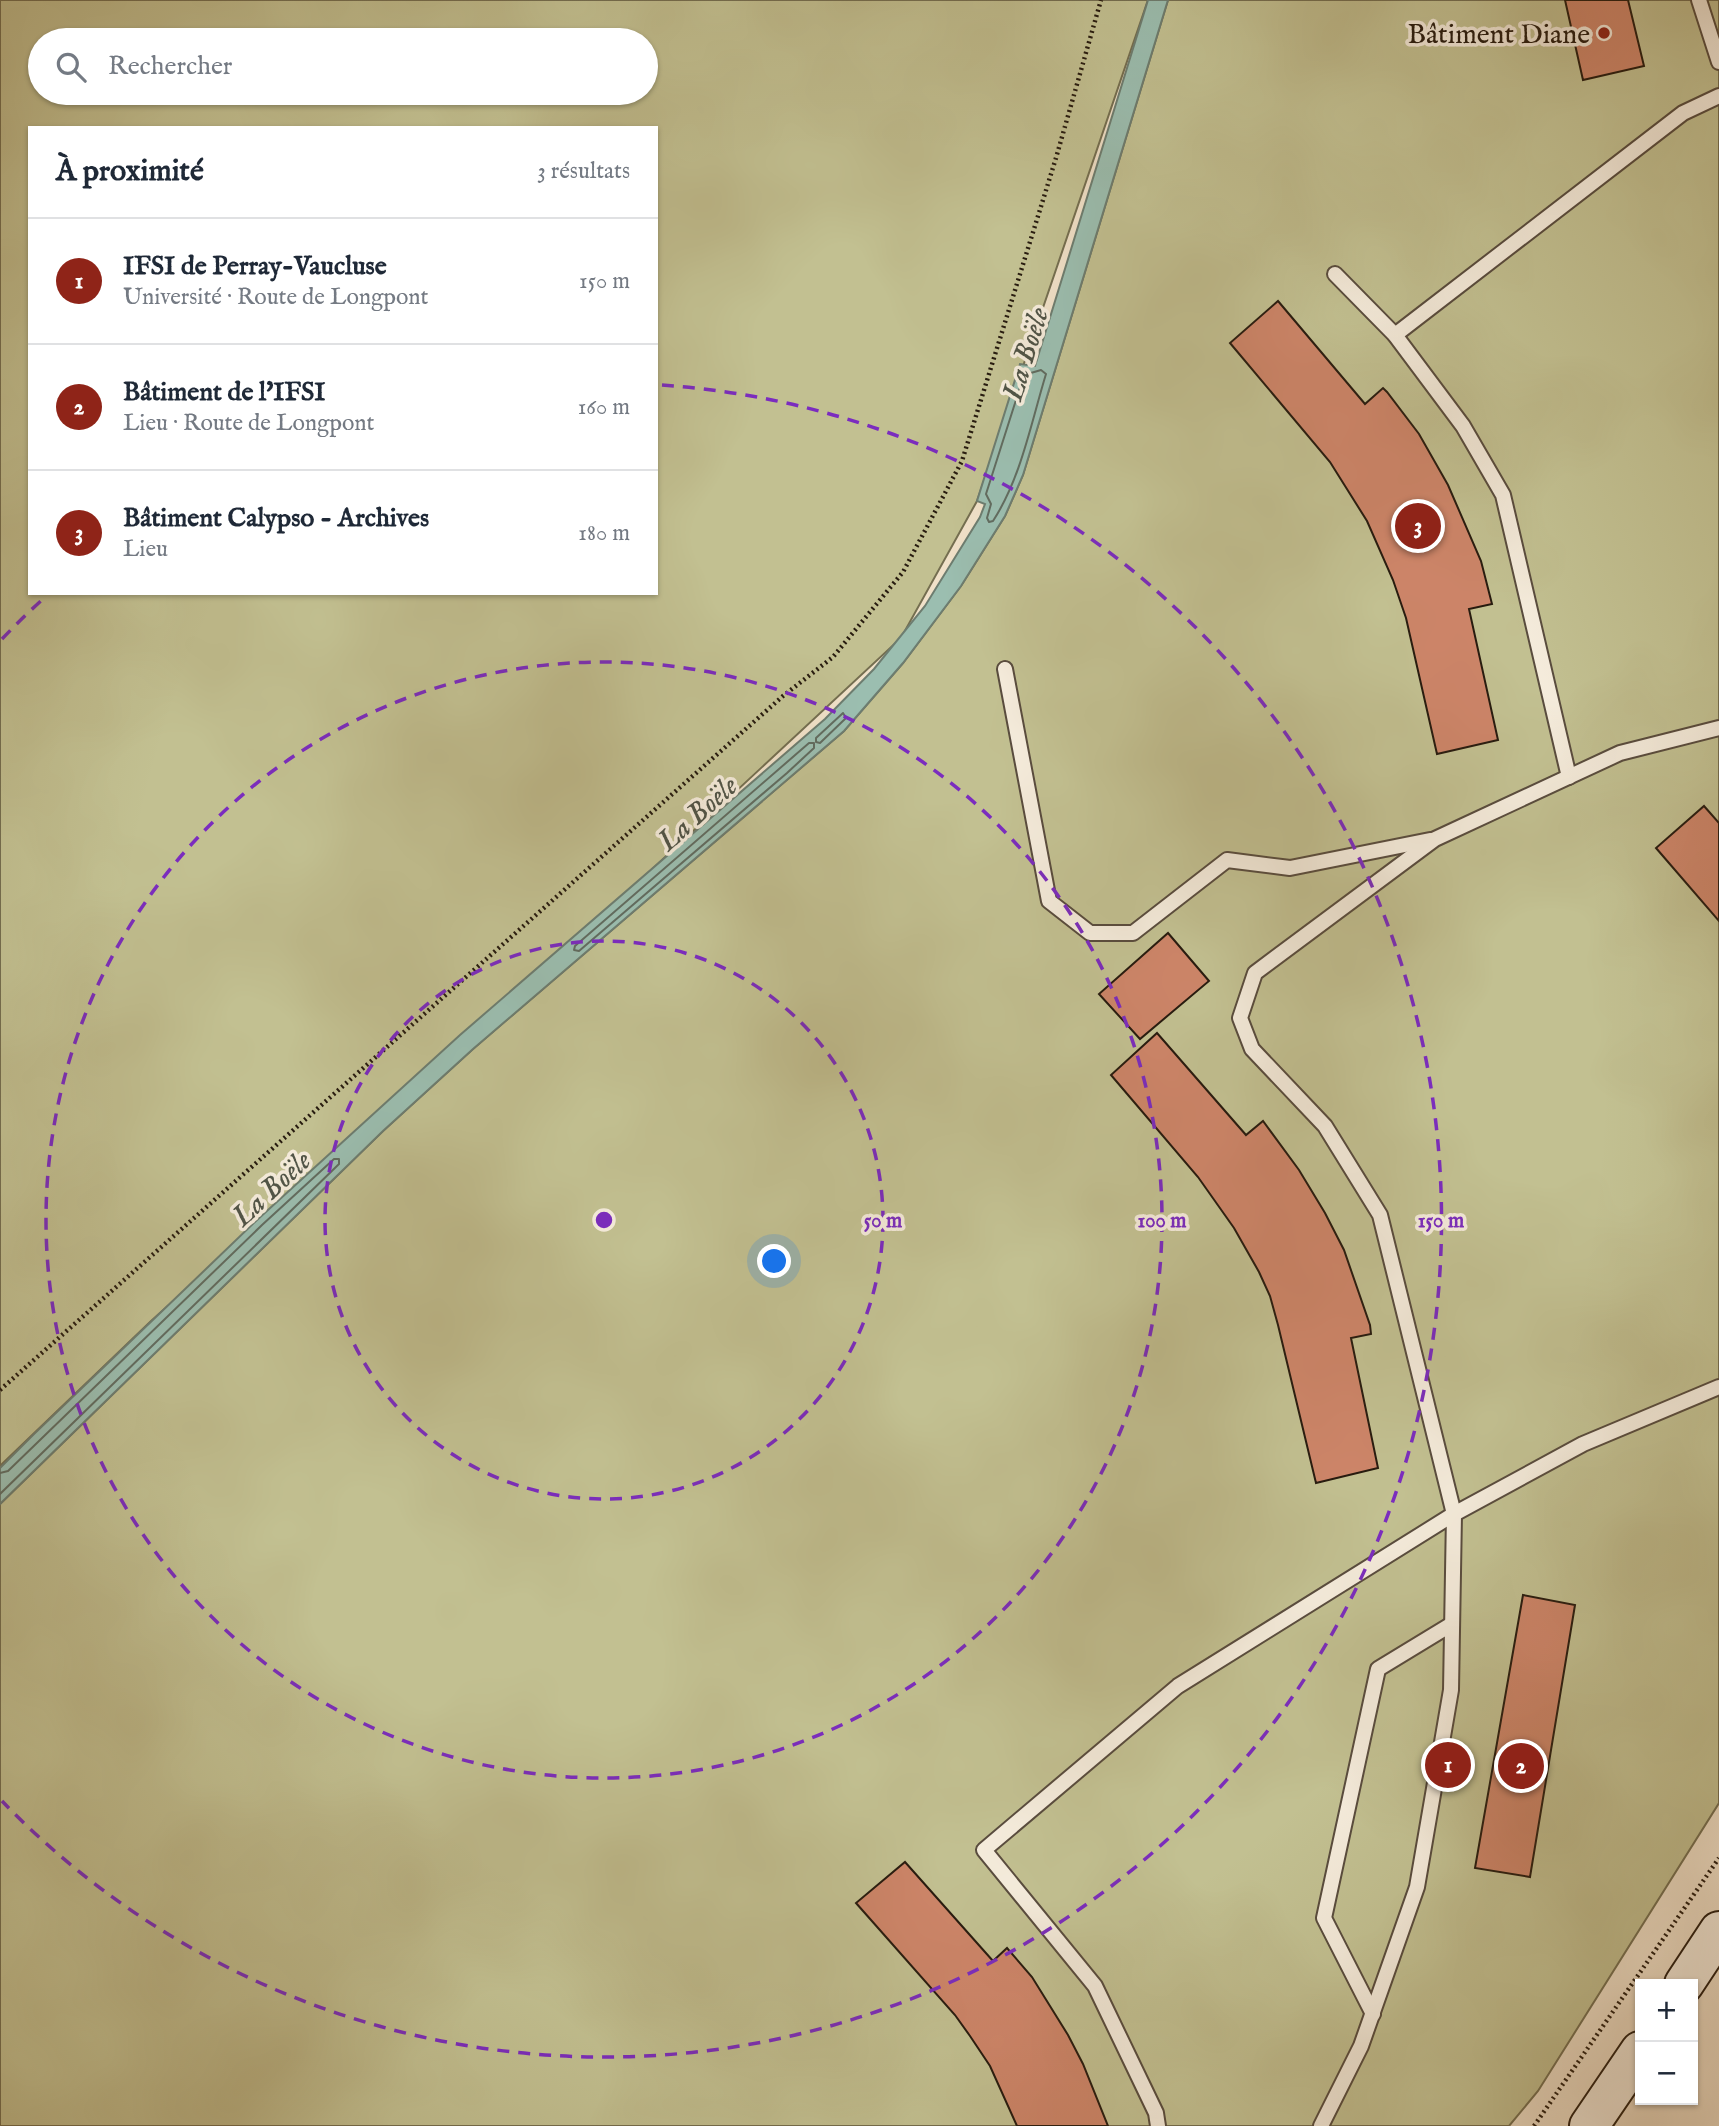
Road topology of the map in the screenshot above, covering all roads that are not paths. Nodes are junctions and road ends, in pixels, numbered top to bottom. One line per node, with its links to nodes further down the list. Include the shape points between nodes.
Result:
1 (1699, 0): 2 (lane)
2 (1719, 62)
3 (1719, 96): 5 (lane, via 1683,113)
4 (1335, 274): 5 (lane)
5 (1395, 335): 8 (lane, via 1463,426 1503,495)
6 (1004, 669): 9 (lane, via 1049,901 1090,933 1133,933 1227,860 1290,868)
7 (1719, 728): 8 (lane, via 1620,753)
8 (1569, 777): 9 (lane)
9 (1435, 839): 11 (lane, via 1255,974 1240,1018 1252,1048 1325,1126 1380,1215)
10 (1719, 1387): 11 (lane, via 1583,1444)
11 (1454, 1514): 12 (lane); 17 (lane, via 1178,1686 984,1850 1095,1986 1156,2113)
12 (1452, 1624): 15 (lane, via 1451,1690 1417,1887); 15 (lane, via 1378,1669 1324,1918)
13 (1719, 1931): 14 (main road)
14 (1687, 1979)
15 (1373, 2014): 18 (lane)
16 (1635, 2058): 19 (main road)
17 (1158, 2126)
18 (1321, 2126)
19 (1589, 2126)

